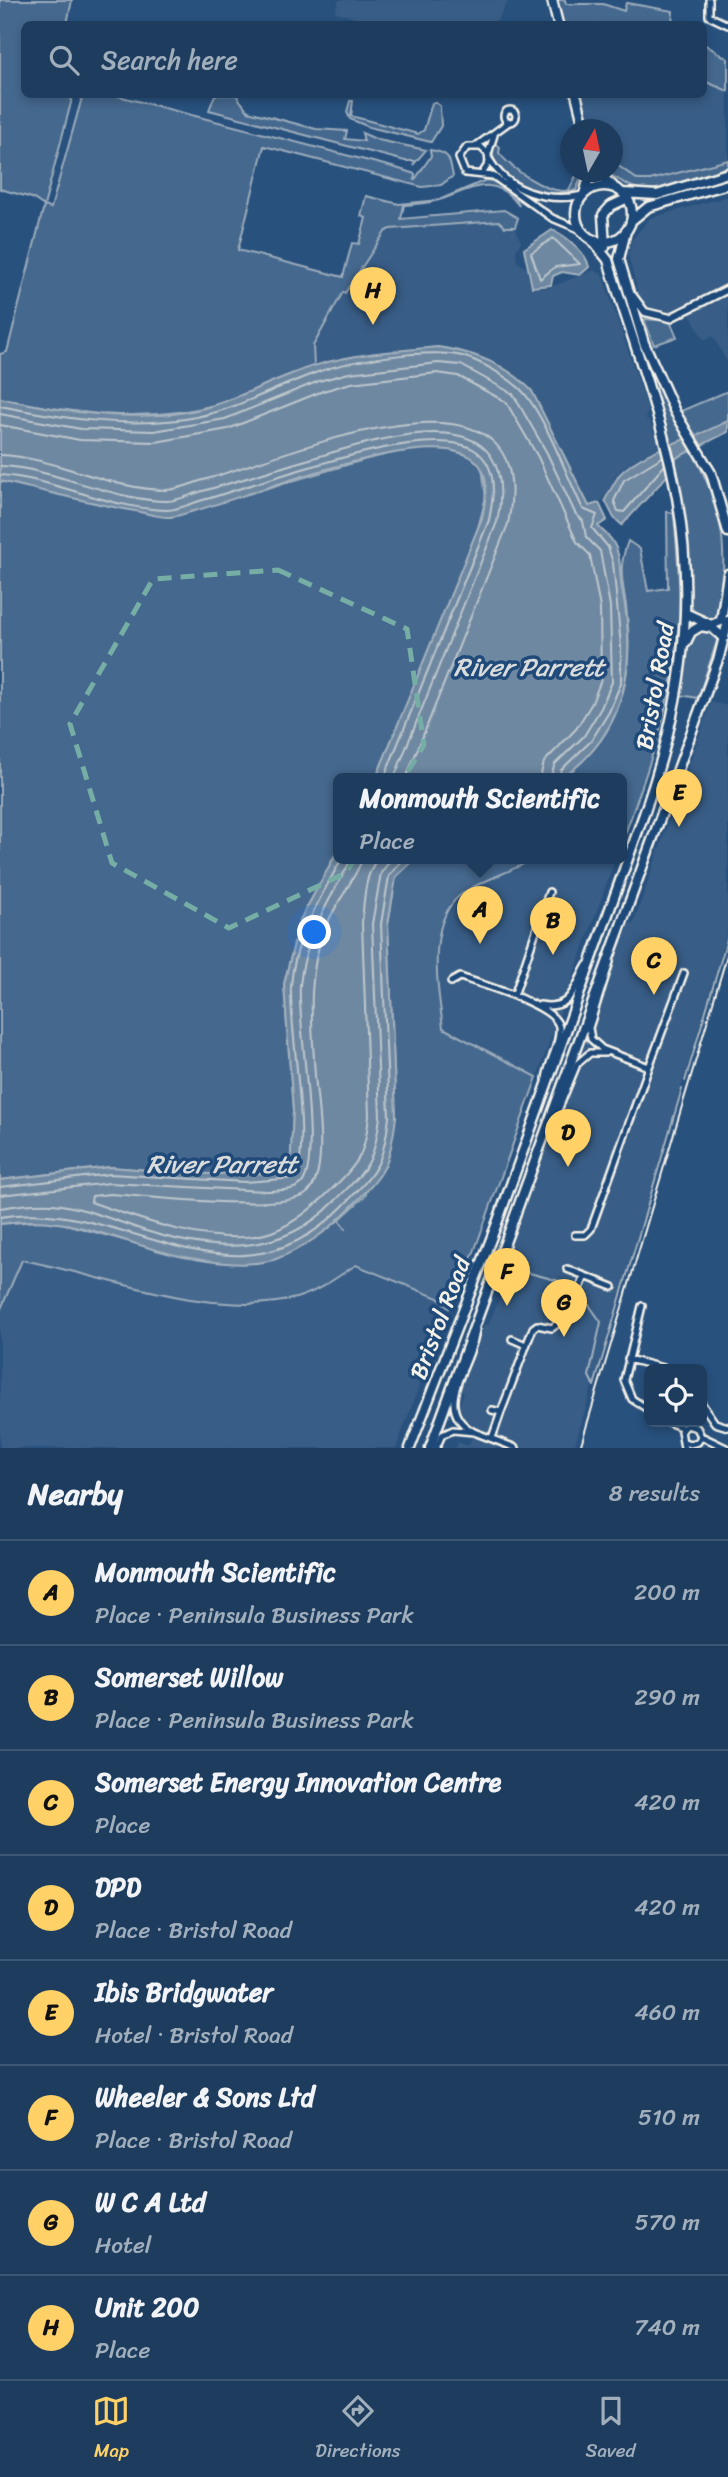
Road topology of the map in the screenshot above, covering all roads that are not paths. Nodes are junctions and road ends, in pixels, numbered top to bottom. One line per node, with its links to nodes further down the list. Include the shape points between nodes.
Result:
1 (552, 0): 3 (main road)
2 (709, 0): 4 (street, via 709,16)
3 (557, 21)
4 (728, 25)
5 (577, 98): 6 (main road)
6 (582, 119)
7 (507, 120): 8 (street)
8 (494, 135): 9 (street); 10 (street)
9 (476, 146): 10 (street); 12 (street, via 463,150 458,163 469,175)
10 (489, 157): 12 (street); 17 (street, via 503,177 527,191 559,198)
11 (728, 173): 16 (main road, via 678,190)
12 (482, 174): 19 (street, via 492,176 557,221)
13 (588, 182): 17 (main road)
14 (608, 182): 16 (main road)
15 (728, 184): 18 (main road, via 648,207)
16 (621, 193): 17 (main road, via 599,186); 18 (main road, via 631,211); 22 (main road, via 603,215)
17 (583, 195): 19 (main road, via 576,210)
18 (630, 222): 20 (main road)
19 (581, 230): 21 (main road, Bristol Road)
20 (626, 231): 22 (main road); 24 (main road)
21 (591, 239): 22 (main road); 23 (main road, Bristol Road)
22 (604, 242): 23 (main road)
23 (606, 256): 28 (main road, Bristol Road, via 666,444 684,536)
24 (621, 269): 25 (street, via 640,309 661,317 682,314); 26 (main road, via 653,366 701,453)
25 (728, 289)
26 (728, 532)
27 (728, 574): 28 (main road, via 722,621 711,625)
28 (687, 614): 31 (main road, Bristol Road)
29 (728, 621): 30 (main road, Bristol Road)
30 (724, 638): 31 (main road, via 717,630 701,626 691,632); 35 (main road, Bristol Road)
31 (685, 645): 32 (main road, Bristol Road, via 678,697 660,766)
32 (627, 858)
33 (625, 864): 36 (main road, Bristol Road)
34 (549, 892): 39 (street)
35 (613, 944): 41 (street, via 589,1034 596,1045); 44 (main road, Bristol Road)
36 (592, 956): 40 (street, via 568,1001 555,1007); 43 (main road, Bristol Road)
37 (684, 973): 42 (street)
38 (452, 982): 39 (street, via 460,977)
39 (514, 996): 40 (street)
40 (533, 1004): 43 (street, via 554,1015 559,1025)
41 (615, 1055): 42 (street); 44 (street, via 590,1052 577,1064)
42 (649, 1067): 45 (street, via 591,1228 584,1235)
43 (545, 1084): 67 (main road, Bristol Road)
44 (538, 1154): 50 (main road, Bristol Road)
45 (575, 1235)
46 (566, 1269): 47 (street)
47 (585, 1276): 48 (street); 52 (street, via 569,1315 552,1328 537,1325)
48 (614, 1287)
49 (642, 1306): 53 (street)
50 (477, 1323): 62 (street, Bristol Road, via 452,1402 455,1415); 68 (main road, Bristol Road)
51 (512, 1339): 52 (street)
52 (526, 1345): 58 (street)
53 (628, 1359): 54 (street); 55 (street, via 626,1389)
54 (648, 1364)
55 (644, 1407)
56 (492, 1409): 58 (street)
57 (707, 1411): 60 (street, via 715,1423)
58 (500, 1412): 63 (street)
59 (676, 1427): 61 (street)
60 (728, 1427)
61 (682, 1431): 64 (street, via 690,1425 697,1428); 65 (street)
62 (474, 1432): 63 (street); 69 (street, via 448,1432)
63 (492, 1438): 66 (street)
64 (699, 1439): 65 (street); 70 (street)
65 (687, 1446)
66 (514, 1447)
67 (410, 1448)
68 (430, 1448)
69 (436, 1448)
70 (726, 1448)

